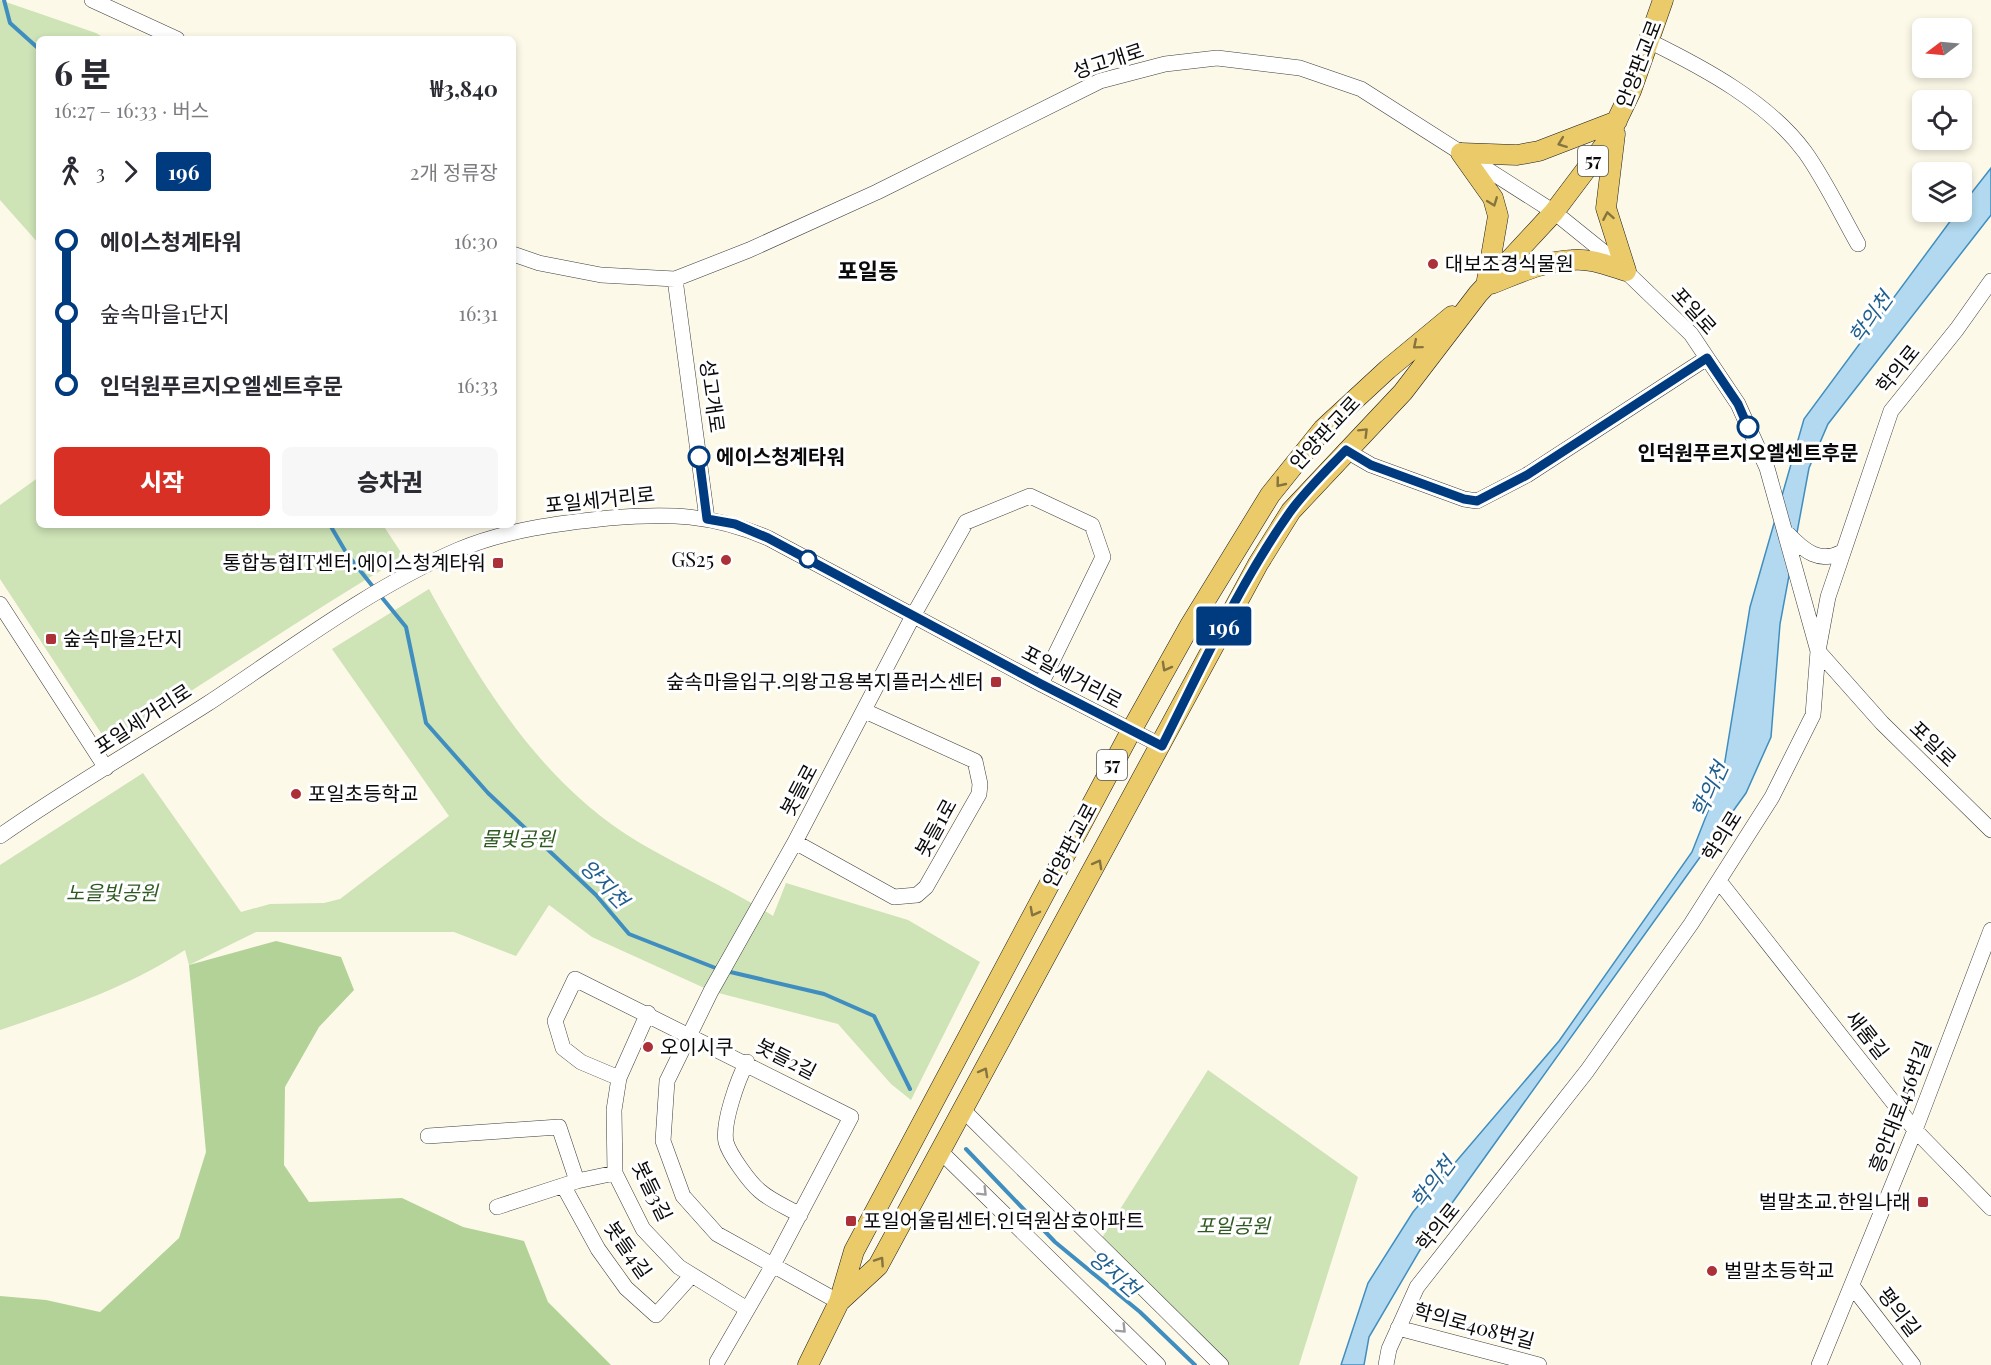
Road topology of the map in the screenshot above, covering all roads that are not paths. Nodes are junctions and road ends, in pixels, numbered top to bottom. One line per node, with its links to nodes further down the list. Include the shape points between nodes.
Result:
1 (92, 0): 3 (street)
2 (1663, 0): 4 (main road, 안양판교로 / 57)
3 (170, 36)
4 (1649, 41): 5 (main road, 안양판교로 / 57); 8 (street, via 1696,65 1764,111 1804,152)
5 (1617, 121): 6 (main road, one-way to 6, via 1539,151 1517,155); 7 (main road, 안양판교로 / 57, via 1606,143); 10 (main road, one-way to 5, via 1606,208)
6 (1461, 153): 7 (street, 성고개로); 11 (street, 성고개로, via 1361,89 1300,68 1216,58 1165,64 1100,81 877,192); 13 (main road, one-way to 13, via 1493,198 1498,216)
7 (1554, 212): 10 (street, 포일로); 13 (main road, 안양판교로 / 57)
8 (1858, 244)
9 (516, 255): 11 (street, 성고개로, via 601,275)
10 (1626, 271): 13 (main road, via 1597,262 1572,260 1537,266); 14 (street, 포일로, via 1691,334)
11 (675, 279): 16 (street, 성고개로)
12 (1991, 280): 18 (street, 학의로, via 1891,411)
13 (1482, 290): 15 (main road, 안양판교로 / 57, one-way to 13, via 1403,392); 24 (main road, 안양판교로 / 57, one-way to 24, via 1323,429 1270,495)
14 (1707, 358): 15 (street, via 1527,475 1477,501 1371,465); 17 (street, 포일로, via 1738,404 1767,468)
15 (1346, 450): 25 (main road, 안양판교로 / 57, via 1291,511 1209,653)
16 (707, 519): 20 (street, 포일세거리로, via 735,524 768,538); 26 (street, 포일세거리로, via 660,513 537,528 460,549 371,597)
17 (1787, 533): 18 (street, via 1803,550); 21 (street, 포일로)
18 (1836, 555): 21 (street, 학의로)
19 (0, 604): 26 (street)
20 (913, 616): 22 (street, 포일세거리로); 22 (street, 봇들로, via 966,522 1030,496 1092,525 1103,558); 23 (street, 봇들로)
21 (1818, 651): 27 (street, 포일로, via 1882,723); 30 (street, 학의로, via 1813,715 1772,797)
22 (1041, 684): 24 (street, 포일세거리로)
23 (865, 711): 29 (street, 봇들로); 29 (street, 봇들1로, via 975,761 979,794 926,887 917,895 894,897)
24 (1131, 731): 25 (street, 포일세거리로); 48 (main road, 안양판교로 / 57, one-way to 48, via 854,1251)
25 (1162, 746): 36 (main road, 안양판교로 / 57, one-way to 25)
26 (106, 768): 28 (street, 포일세거리로)
27 (1991, 830)
28 (0, 836)
29 (795, 842): 33 (street, 봇들로)
30 (1719, 880): 37 (street, 새롬길); 50 (street, 학의로, via 1587,1071 1417,1287)
31 (1991, 930): 37 (street, 흥안대로456번길)
32 (648, 1013): 33 (street, 봇들2길); 35 (street, 봇들3길); 35 (street, 봇들2길, via 575,979 555,1021 563,1048 580,1062)
33 (688, 1034): 34 (street, 봇들2길); 45 (street, 봇들로, via 668,1081 663,1141 683,1196 717,1234)
34 (747, 1062): 44 (street, via 730,1108 726,1142 760,1191); 44 (street, 봇들2길, via 851,1117)
35 (619, 1078): 40 (street, 봇들3길, via 614,1110)
36 (963, 1110): 39 (main road, 안양판교로 / 57); 54 (street)
37 (1915, 1130): 43 (street, 새롬길); 47 (street, 흥안대로456번길)
38 (428, 1136): 41 (street, 봇들4길, via 559,1127)
39 (941, 1152): 48 (main road, 안양판교로 / 57, one-way to 39, via 878,1266); 53 (street, one-way to 53)
40 (615, 1173): 41 (street); 46 (street, 봇들3길, via 643,1229 679,1267)
41 (571, 1184): 42 (street); 46 (street, 봇들4길, via 598,1249 620,1280 656,1315)
42 (497, 1207)
43 (1991, 1208)
44 (800, 1215): 45 (street, 봇들2길)
45 (773, 1265): 48 (street, 봇들로); 49 (street, 봇들2길)
46 (692, 1275): 49 (street, 봇들3길)
47 (1852, 1286): 57 (street, 흥안대로456번길); 58 (street, 평의길)
48 (839, 1302): 52 (main road, 안양판교로 / 57)
49 (747, 1309): 51 (street, 봇들2길)
50 (1398, 1328): 55 (street, 학의로); 56 (street, 학의로408번길)
51 (717, 1362)
52 (808, 1365)
53 (1158, 1365)
54 (1221, 1365)
55 (1386, 1365)
56 (1539, 1365)
57 (1819, 1365)
58 (1913, 1365)

